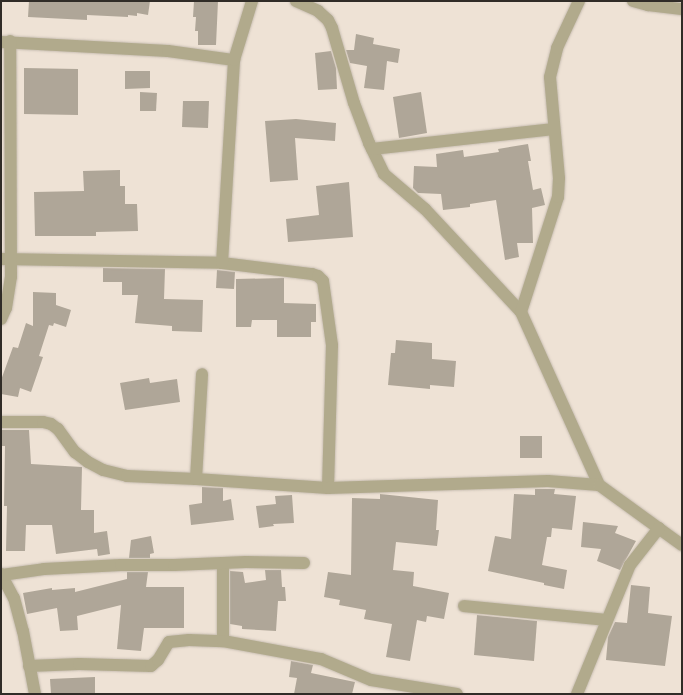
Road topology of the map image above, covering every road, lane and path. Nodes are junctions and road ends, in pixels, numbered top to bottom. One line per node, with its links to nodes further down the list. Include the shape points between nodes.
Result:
1 (296, 1): 9 (street, via 318,11 328,20)
2 (579, 1): 8 (street, via 557,48 550,77)
3 (633, 1): 5 (street)
4 (251, 4): 7 (street)
5 (682, 9)
6 (6, 42): 7 (street, via 168,51); 10 (street)
7 (234, 60): 11 (street)
8 (554, 129): 9 (street); 12 (street, via 559,178 558,197)
9 (372, 149): 12 (street, via 387,178 425,209)
10 (6, 259): 11 (street); 13 (street, via 11,277 6,308)
11 (222, 262): 18 (street, via 312,274 323,280 332,345)
12 (521, 312): 17 (street)
13 (1, 319)
14 (202, 374): 16 (street)
15 (1, 422): 16 (street, via 51,424 58,429 75,452 103,470 127,476)
16 (196, 479): 18 (street)
17 (599, 485): 18 (street, via 548,481); 19 (street)
18 (328, 488)
19 (660, 528): 20 (street); 25 (street, via 630,565)
20 (682, 545)
21 (223, 563): 22 (street); 23 (street, via 113,565); 26 (street)
22 (304, 563)
23 (2, 574): 27 (street, via 14,598)
24 (464, 606): 25 (street)
25 (606, 620): 30 (street)
26 (223, 641): 27 (street, via 169,642 151,666); 29 (street, via 321,659 371,680)
27 (29, 666): 28 (street)
28 (35, 694)
29 (457, 694)
30 (577, 694)

